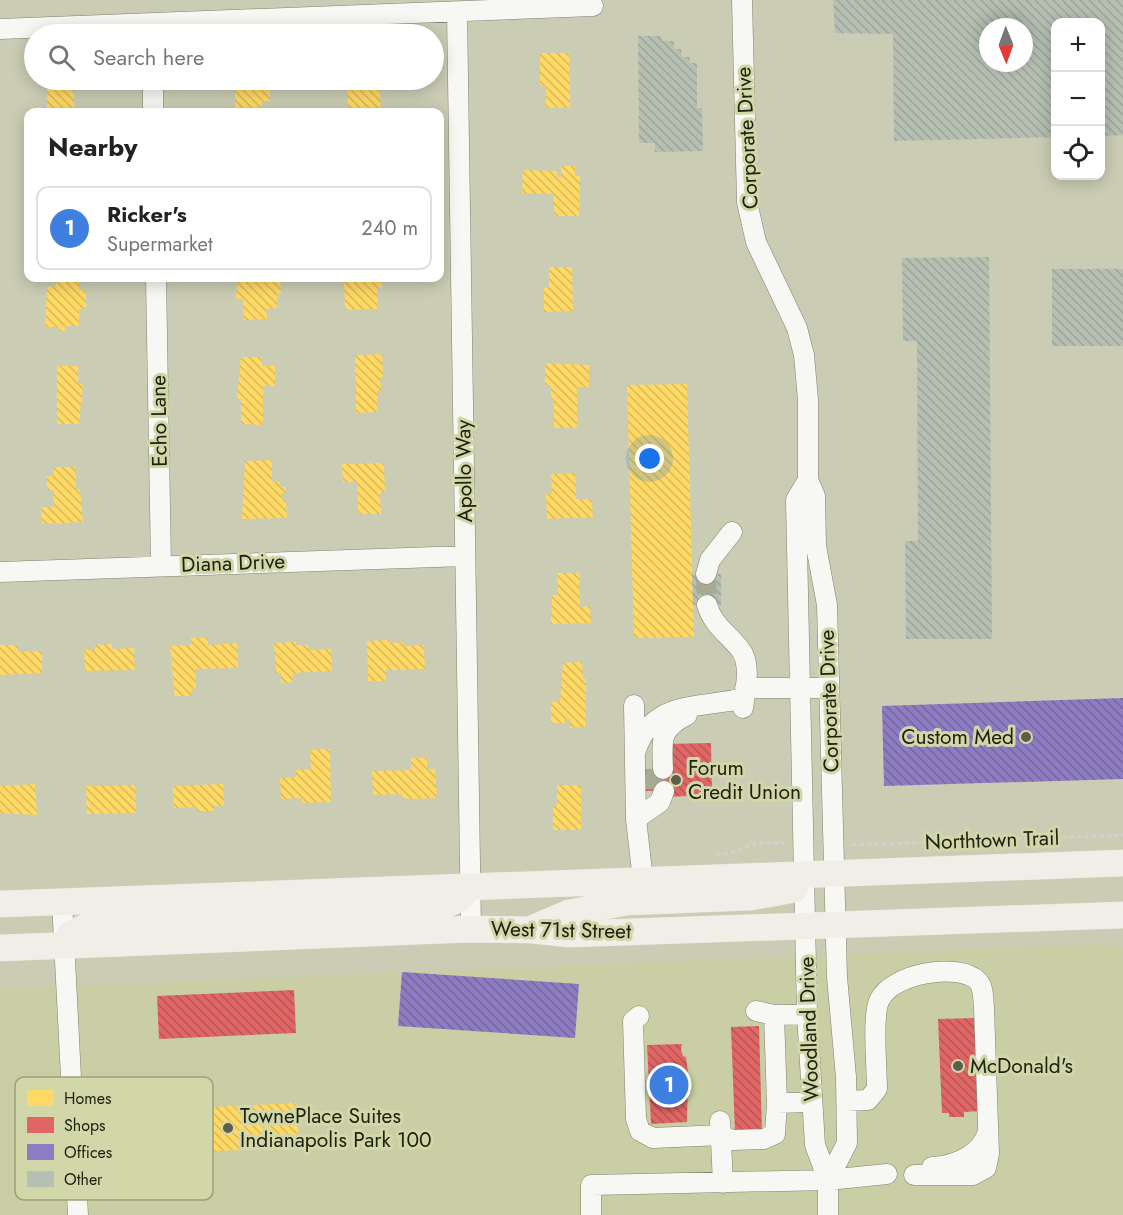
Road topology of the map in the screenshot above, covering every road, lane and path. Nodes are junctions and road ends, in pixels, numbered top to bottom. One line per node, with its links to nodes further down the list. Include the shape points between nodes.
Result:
1 (742, 0): 10 (street, Corporate Drive, via 747,202 759,250 797,328 804,355)
2 (593, 6): 3 (street)
3 (457, 12): 4 (street); 12 (street, Apollo Way)
4 (242, 24)
5 (0, 29): 6 (street)
6 (24, 29)
7 (153, 90): 8 (street)
8 (153, 108)
9 (156, 282): 13 (street, Echo Lane)
10 (808, 480): 17 (street, Corporate Drive, via 796,500); 18 (street, Corporate Drive, via 815,496 816,546 826,605)
11 (732, 532): 15 (street, via 710,560)
12 (465, 556): 13 (street, Diana Drive); 32 (street, Apollo Way)
13 (161, 565): 14 (street, Diana Drive)
14 (0, 572)
15 (706, 574)
16 (707, 605): 19 (street, via 711,620 742,651 747,670)
17 (799, 688): 18 (street); 19 (street); 31 (street, Corporate Drive)
18 (828, 688): 29 (street, Corporate Drive)
19 (744, 698): 21 (street)
20 (634, 705): 23 (street)
21 (702, 706): 22 (street, via 669,710); 22 (street, via 666,729 656,769 647,743)
22 (655, 722): 23 (street, via 645,731)
23 (635, 753): 30 (street, via 650,802)
24 (1123, 835): 26 (path, Northtown Trail)
25 (774, 843): 27 (path, via 756,843)
26 (862, 845)
27 (715, 855)
28 (1123, 863): 29 (main road, West 71st Street)
29 (834, 874): 31 (main road, West 71st Street); 37 (street, Corporate Drive)
30 (643, 880): 31 (main road, West 71st Street); 32 (main road, West 71st Street)
31 (804, 881): 38 (street, Woodland Drive); 40 (main road, via 751,897 626,902 569,913)
32 (470, 886): 33 (main road, West 71st Street); 39 (street, Apollo Way); 41 (main road, via 461,897 445,905 326,914)
33 (337, 891): 34 (main road, West 71st Street); 42 (main road, via 285,909 233,919 91,925 70,934)
34 (62, 901): 35 (main road, West 71st Street); 42 (street)
35 (0, 904)
36 (1123, 915): 37 (main road, West 71st Street)
37 (836, 925): 38 (main road, West 71st Street); 47 (street, Woodland Drive)
38 (805, 926): 40 (main road, West 71st Street, via 570,934); 44 (street, Woodland Drive)
39 (471, 929): 40 (main road, West 71st Street); 41 (main road, West 71st Street)
40 (531, 930)
41 (231, 940): 42 (main road, West 71st Street)
42 (64, 945): 43 (main road, West 71st Street); 46 (street)
43 (0, 948)
44 (807, 1014): 48 (street, Woodland Drive); 49 (street, via 765,1013)
45 (639, 1016): 50 (street, via 633,1022 636,1119 640,1131 653,1138)
46 (71, 1077)
47 (847, 1101): 52 (street, via 868,1100 878,1089 877,1014 879,1002 896,981 913,974 964,973 978,981 983,990 988,1132 985,1142 976,1152 950,1164 927,1167); 53 (street, Woodland Drive, via 847,1143)
48 (811, 1102): 49 (street); 53 (street, Woodland Drive, via 814,1145)
49 (777, 1103): 50 (street, via 775,1134 764,1139 732,1140)
50 (721, 1128): 54 (street)
51 (887, 1174): 53 (street)
52 (914, 1174)
53 (828, 1180): 54 (street); 58 (street, Woodland Drive)
54 (723, 1183): 57 (street, via 591,1185)
55 (77, 1200): 56 (street)
56 (78, 1215)
57 (591, 1215)
58 (828, 1215)

